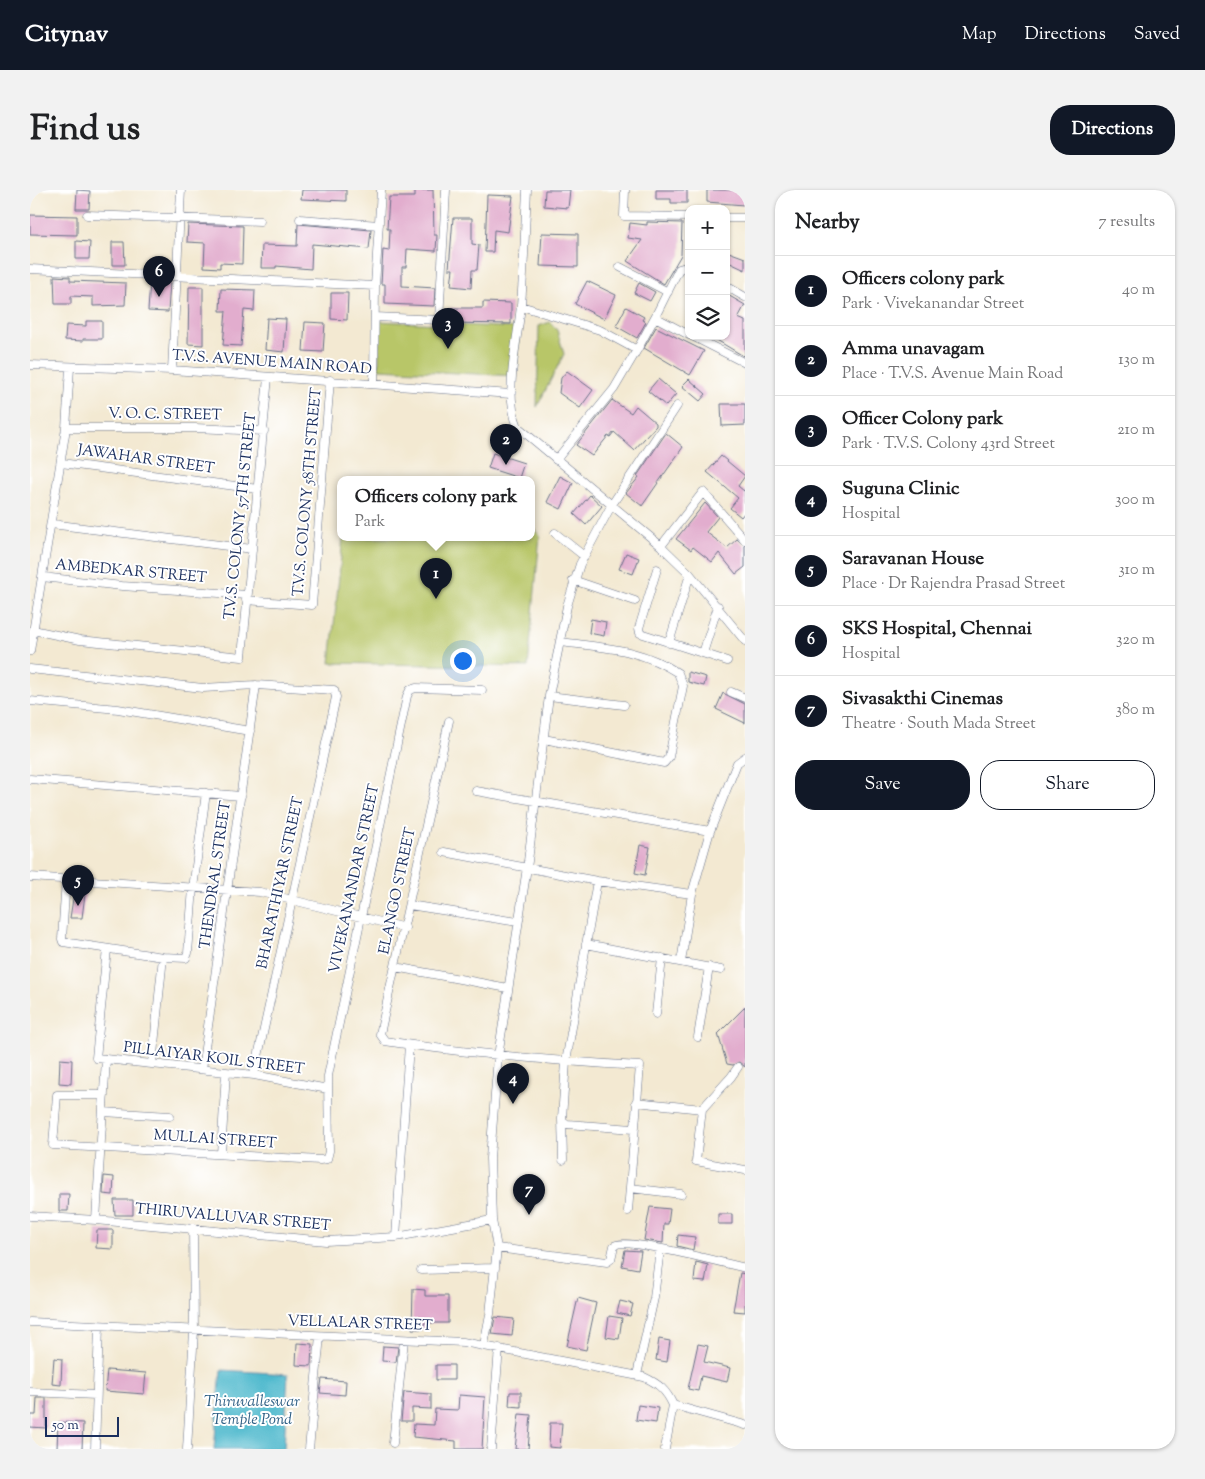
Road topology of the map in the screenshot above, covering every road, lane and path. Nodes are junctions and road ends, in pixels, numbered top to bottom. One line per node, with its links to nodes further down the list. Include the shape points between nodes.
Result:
1 (181, 190): 8 (street)
2 (381, 190): 13 (street)
3 (446, 190): 23 (street, via 439,320)
4 (527, 190): 22 (street)
5 (625, 190): 7 (street, via 624,216)
6 (87, 215): 8 (street)
7 (685, 217)
8 (180, 218): 12 (street); 17 (street)
9 (730, 218): 10 (street)
10 (745, 218)
11 (300, 220): 13 (street)
12 (260, 221)
13 (379, 225): 18 (street)
14 (620, 267): 20 (street)
15 (685, 267): 20 (street, via 679,269)
16 (30, 269): 17 (street)
17 (177, 274): 18 (street); 31 (street)
18 (375, 286): 23 (street)
19 (730, 288): 21 (street)
20 (668, 292): 24 (street)
21 (745, 297)
22 (521, 306): 27 (street, via 600,330); 35 (street)
23 (375, 317): 34 (street)
24 (655, 317): 25 (street); 27 (street)
25 (685, 332)
26 (700, 340): 28 (street)
27 (637, 350): 39 (street, via 614,389)
28 (745, 363)
29 (30, 365): 30 (street, T.V.S. AVENUE MAIN ROAD)
30 (70, 368): 31 (street, T.V.S. AVENUE MAIN ROAD); 37 (street)
31 (172, 370): 32 (street, T.V.S. AVENUE MAIN ROAD)
32 (268, 377): 33 (street, T.V.S. AVENUE MAIN ROAD); 38 (street, T.V.S. COLONY 57TH STREET)
33 (330, 380): 34 (street, T.V.S. AVENUE MAIN ROAD); 55 (street, T.V.S. COLONY 58TH STREET)
34 (374, 383): 35 (street, T.V.S. AVENUE MAIN ROAD)
35 (511, 394): 39 (street, via 518,427)
36 (677, 406): 42 (street)
37 (66, 428): 38 (street, V. O. C. STREET); 40 (street)
38 (264, 431): 41 (street, T.V.S. COLONY 57TH STREET)
39 (556, 460): 42 (street)
40 (61, 463): 41 (street, JAWAHAR STREET); 43 (street)
41 (258, 488): 47 (street, T.V.S. COLONY 57TH STREET)
42 (611, 506): 46 (street); 48 (street)
43 (51, 524): 47 (street); 51 (street)
44 (555, 533): 48 (street)
45 (745, 540): 46 (street, via 703,492)
46 (661, 546): 50 (street)
47 (252, 548): 53 (street, T.V.S. COLONY 57TH STREET)
48 (584, 556): 52 (street)
49 (657, 570): 60 (street, via 639,631)
50 (690, 574): 56 (street); 60 (street)
51 (42, 577): 53 (street, AMBEDKAR STREET); 57 (street)
52 (574, 580): 54 (street); 59 (street)
53 (247, 598): 55 (street, AMBEDKAR STREET); 57 (street, T.V.S. COLONY 57TH STREET, via 242,657)
54 (635, 601)
55 (312, 605)
56 (718, 606): 58 (street); 62 (street)
57 (32, 634): 61 (street)
58 (745, 641)
59 (561, 642): 68 (street); 74 (street, via 634,652 654,659 678,673 682,686 669,757 664,763)
60 (669, 642): 62 (street)
61 (30, 651)
62 (703, 653): 63 (street)
63 (727, 661)
64 (30, 669): 65 (street, via 203,688)
65 (256, 686): 73 (street, THENDRAL STREET); 90 (street, BHARATHIYAR STREET, via 331,689 336,697)
66 (482, 690): 92 (street, VIVEKANANDAR STREET, via 424,687 410,690)
67 (731, 692): 69 (street)
68 (549, 696): 71 (street); 74 (street)
69 (745, 698)
70 (30, 701): 73 (street, via 118,709)
71 (624, 706)
72 (449, 721): 91 (street, ELANGO STREET)
73 (250, 730): 79 (street, THENDRAL STREET)
74 (544, 739): 80 (street)
75 (745, 757): 81 (street, via 737,764)
76 (30, 780): 78 (street)
77 (476, 791): 80 (street)
78 (206, 793): 79 (street); 87 (street)
79 (241, 796): 88 (street, THENDRAL STREET)
80 (536, 800): 81 (street); 83 (street)
81 (710, 831): 89 (street)
82 (444, 852): 83 (street)
83 (527, 867): 86 (street); 93 (street)
84 (30, 877): 85 (street)
85 (66, 880): 87 (street); 96 (street, via 62,941)
86 (597, 881): 89 (street); 95 (street)
87 (193, 888): 88 (street); 97 (street, via 188,956)
88 (228, 890): 90 (street, via 260,892); 112 (street, THENDRAL STREET)
89 (692, 894): 99 (street)
90 (292, 900): 92 (street); 114 (street, BHARATHIYAR STREET)
91 (410, 905): 93 (street); 94 (street, ELANGO STREET)
92 (360, 917): 94 (street); 115 (street, VIVEKANANDAR STREET)
93 (518, 922): 103 (street)
94 (405, 928): 100 (street, ELANGO STREET)
95 (586, 944): 98 (street); 109 (street)
96 (107, 949): 97 (street); 108 (street, PILLAIYAR KOIL STREET, via 96,1058)
97 (163, 957): 110 (street)
98 (662, 958): 99 (street); 104 (street)
99 (681, 962): 101 (street)
100 (395, 967): 103 (street); 106 (street, ELANGO STREET, via 380,1034 385,1041)
101 (709, 968): 102 (street); 105 (street)
102 (721, 970)
103 (508, 988): 107 (street)
104 (656, 1014)
105 (698, 1038)
106 (409, 1045): 107 (street, ELANGO STREET); 135 (street)
107 (498, 1056): 109 (street, ELANGO STREET); 133 (street, via 490,1147)
108 (106, 1059): 110 (street, PILLAIYAR KOIL STREET); 116 (street)
109 (566, 1062): 117 (street, ELANGO STREET, via 640,1066); 121 (street)
110 (152, 1064): 112 (street, PILLAIYAR KOIL STREET)
111 (738, 1067): 118 (street)
112 (202, 1069): 113 (street, PILLAIYAR KOIL STREET)
113 (226, 1072): 114 (street, PILLAIYAR KOIL STREET); 124 (street)
114 (254, 1075): 115 (street, PILLAIYAR KOIL STREET)
115 (328, 1088): 125 (street, VIVEKANANDAR STREET)
116 (104, 1095): 119 (street); 123 (street, MULLAI STREET, via 57,1095 53,1145)
117 (636, 1102): 118 (street); 122 (street)
118 (702, 1109): 127 (street, via 696,1161)
119 (102, 1112): 120 (street); 123 (street)
120 (170, 1116)
121 (563, 1121): 122 (street, via 567,1124); 126 (street)
122 (633, 1129): 128 (street)
123 (100, 1147): 124 (street, MULLAI STREET); 132 (street)
124 (221, 1154): 125 (street, MULLAI STREET)
125 (327, 1158)
126 (563, 1160)
127 (745, 1170)
128 (630, 1188): 129 (street); 130 (street)
129 (681, 1194)
130 (628, 1211)
131 (30, 1216): 132 (street, THIRUVALLUVAR STREET)
132 (96, 1220): 134 (street, THIRUVALLUVAR STREET)
133 (492, 1220): 135 (street, THIRUVALLUVAR STREET); 136 (street)
134 (193, 1228): 135 (street, THIRUVALLUVAR STREET, via 326,1241); 143 (street)
135 (396, 1237)
136 (497, 1248): 137 (street, via 607,1262 617,1243); 138 (street)
137 (660, 1249): 139 (street); 148 (street, via 654,1298)
138 (495, 1268): 140 (street); 146 (street)
139 (745, 1268)
140 (420, 1270)
141 (30, 1322): 142 (street, VELLALAR STREET)
142 (99, 1326): 143 (street, VELLALAR STREET); 150 (street)
143 (194, 1331): 144 (street, VELLALAR STREET); 155 (street)
144 (320, 1336): 145 (street, VELLALAR STREET); 156 (street)
145 (404, 1340): 146 (street, VELLALAR STREET); 153 (street)
146 (484, 1346): 147 (street, VELLALAR STREET)
147 (499, 1348): 148 (street, VELLALAR STREET); 157 (street)
148 (637, 1375): 151 (street, VELLALAR STREET, via 658,1383)
149 (30, 1392): 150 (street)
150 (96, 1395): 154 (street)
151 (673, 1405): 152 (street); 158 (street)
152 (745, 1425)
153 (393, 1443)
154 (94, 1449)
155 (187, 1449)
156 (310, 1449)
157 (492, 1449)
158 (665, 1449)

